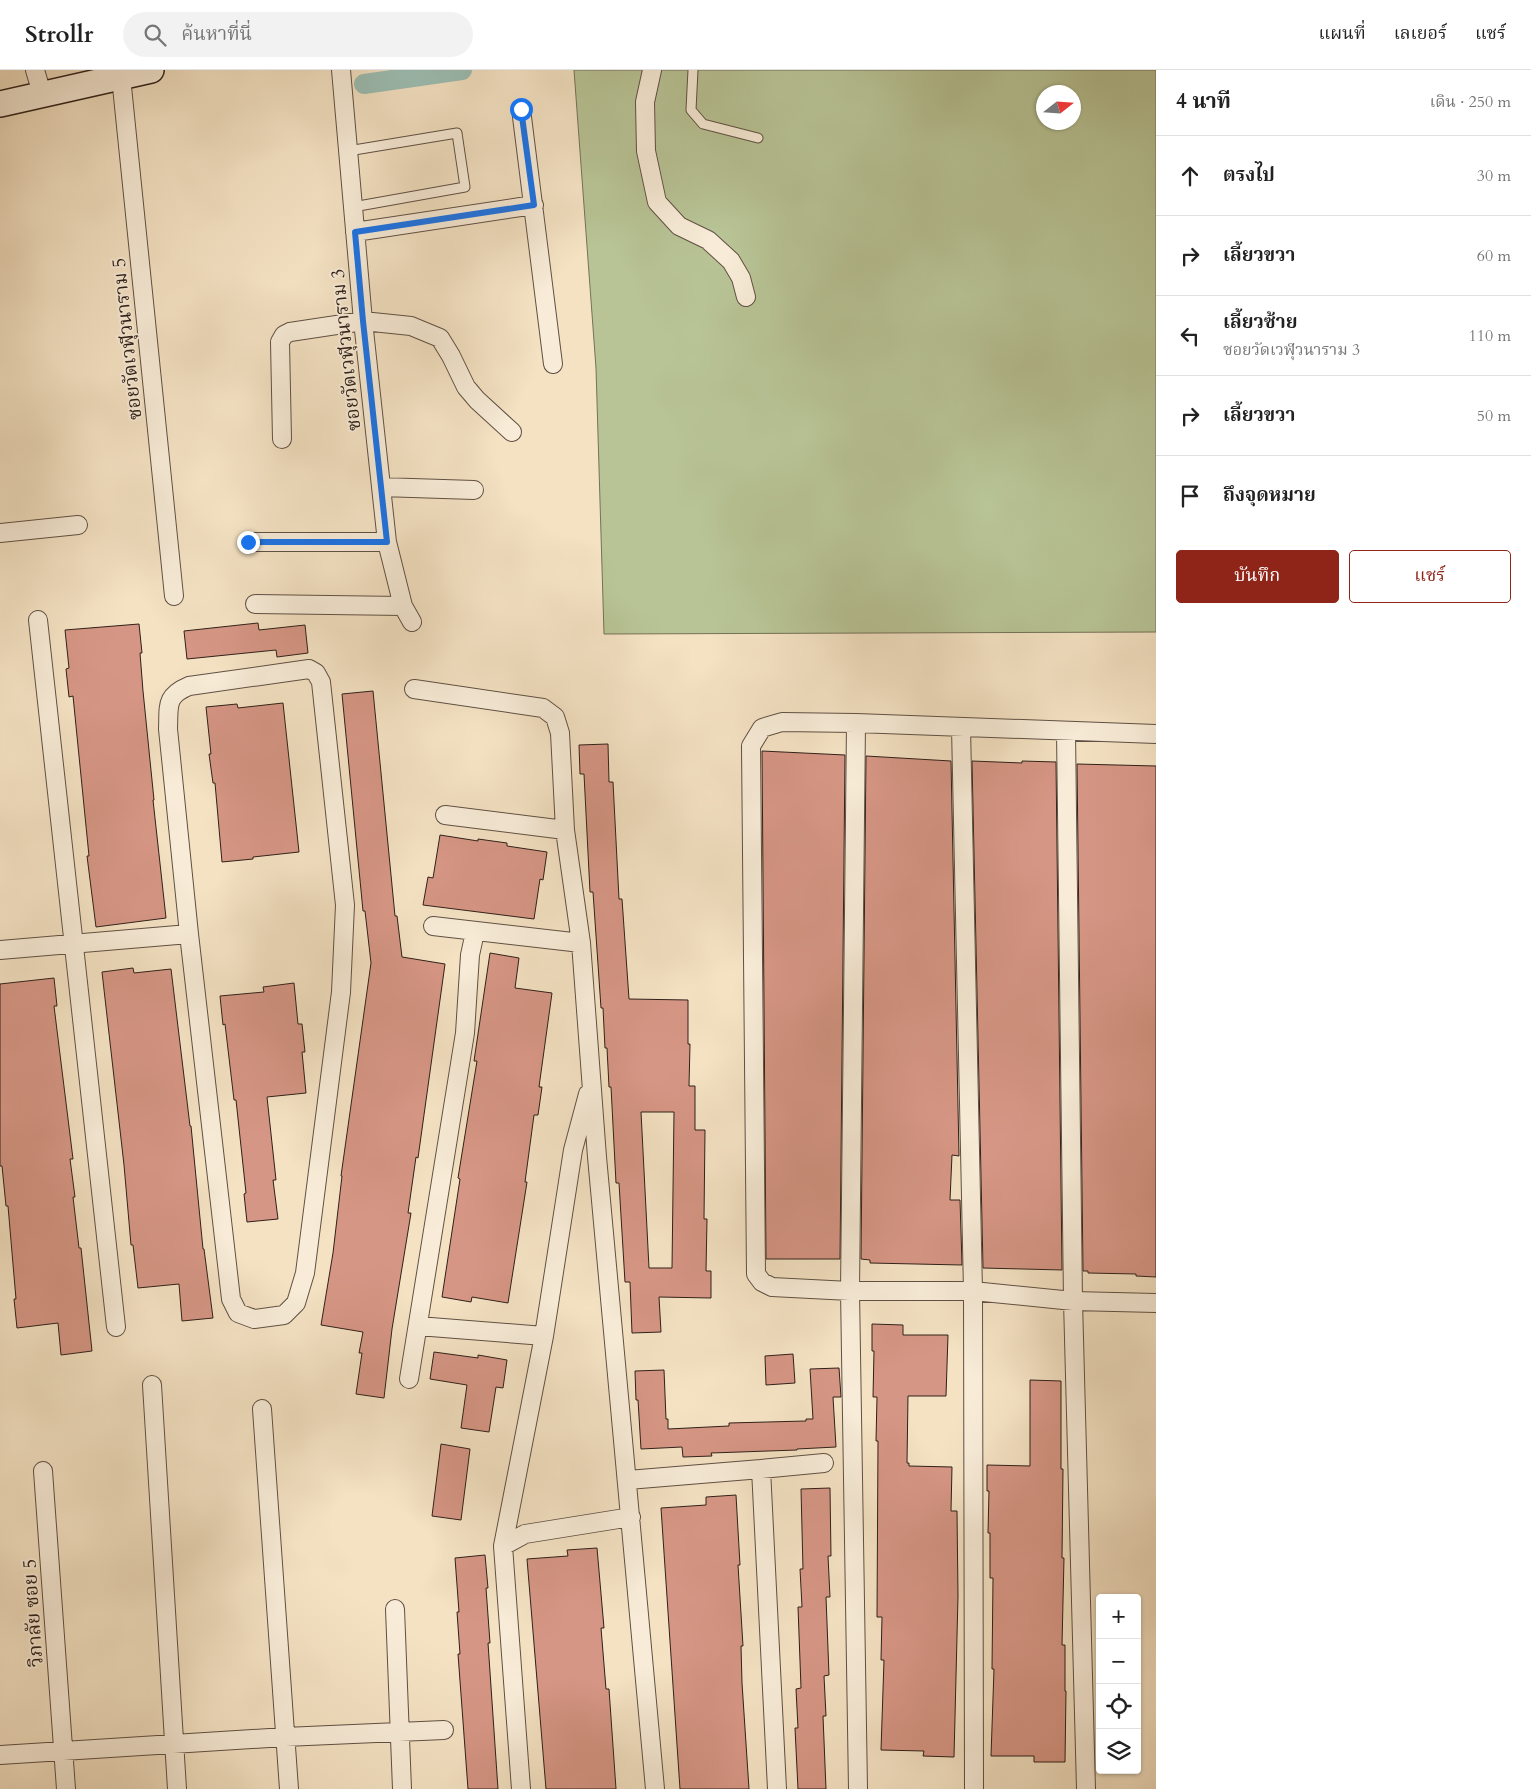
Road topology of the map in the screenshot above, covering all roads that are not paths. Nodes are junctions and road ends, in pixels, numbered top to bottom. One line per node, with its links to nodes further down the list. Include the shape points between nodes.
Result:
1 (35, 70): 7 (street)
2 (151, 70): 6 (street)
3 (341, 70): 11 (street, ซอยวัดเวฬุวนาราม 3)
4 (652, 70): 15 (street, via 645,102 646,151 657,202 679,226 708,240 731,261 741,278)
5 (693, 70): 10 (lane, via 691,110 704,124)
6 (121, 77): 7 (street); 26 (street, ซอยวัดเวฬุวนาราม 5)
7 (42, 94): 8 (street)
8 (0, 104)
9 (521, 109): 12 (street)
10 (758, 138)
11 (348, 151): 13 (street, ซอยวัดเวฬุวนาราม 3); 13 (lane, via 457,134 465,187)
12 (534, 205): 14 (street); 17 (street)
13 (353, 206): 14 (street, ซอยวัดเวฬุวนาราม 3)
14 (355, 232): 16 (street, ซอยวัดเวฬุวนาราม 3)
15 (746, 297)
16 (363, 321): 18 (street, via 411,326 440,338 466,387); 19 (street, via 284,335 280,342); 20 (street, ซอยวัดเวฬุวนาราม 3)
17 (553, 364)
18 (512, 432)
19 (282, 439)
20 (381, 487): 21 (street); 25 (street, ซอยวัดเวฬุวนาราม 3)
21 (474, 490)
22 (78, 525): 23 (street)
23 (0, 533)
24 (248, 542): 25 (street)
25 (387, 542): 28 (street, ซอยวัดเวฬุวนาราม 3)
26 (174, 596)
27 (256, 604): 28 (street)
28 (403, 606): 30 (street, ซอยวัดเวฬุวนาราม 3)
29 (38, 620): 41 (street)
30 (412, 622)
31 (414, 689): 37 (street, via 543,708 556,717 560,733)
32 (856, 723): 33 (street); 45 (street); 45 (street, via 782,722 762,728 751,746 756,1274 772,1287)
33 (961, 727): 34 (street); 46 (street)
34 (1066, 731): 35 (street); 47 (street)
35 (1156, 734)
36 (445, 815): 37 (street)
37 (565, 830): 42 (street)
38 (433, 926): 39 (street)
39 (475, 932): 42 (street); 49 (street, via 470,955 465,1033)
40 (189, 934): 40 (street, via 231,1299 238,1313 254,1318 284,1315 296,1303 305,1273 342,992 344,942 345,905 321,682 309,669 189,686 176,691 169,702 168,730); 41 (street)
41 (72, 944): 43 (street); 50 (street)
42 (581, 944): 44 (street)
43 (0, 950)
44 (591, 1081): 51 (street, via 572,1150); 58 (street)
45 (850, 1291): 46 (street); 75 (street)
46 (973, 1291): 47 (street); 76 (street)
47 (1073, 1301): 48 (street); 77 (street)
48 (1156, 1303)
49 (418, 1326): 51 (street); 52 (street)
50 (116, 1327)
51 (544, 1336): 60 (street)
52 (409, 1379)
53 (152, 1385): 65 (street)
54 (262, 1409): 64 (street)
55 (824, 1462): 56 (street)
56 (761, 1469): 58 (street); 74 (street)
57 (43, 1471): 66 (street, วิภาลัย ซอย 5)
58 (628, 1480): 59 (street)
59 (631, 1517): 60 (street, via 525,1534); 73 (street)
60 (503, 1546): 72 (street)
61 (395, 1609): 63 (street)
62 (444, 1730): 63 (street)
63 (399, 1732): 64 (street); 71 (street)
64 (285, 1737): 65 (street); 70 (street)
65 (173, 1744): 66 (street); 69 (street)
66 (63, 1751): 67 (street); 68 (street, วิภาลัย ซอย 5)
67 (0, 1755)
68 (66, 1789)
69 (177, 1789)
70 (289, 1789)
71 (402, 1789)
72 (521, 1789)
73 (655, 1789)
74 (777, 1789)
75 (858, 1789)
76 (974, 1789)
77 (1086, 1789)

